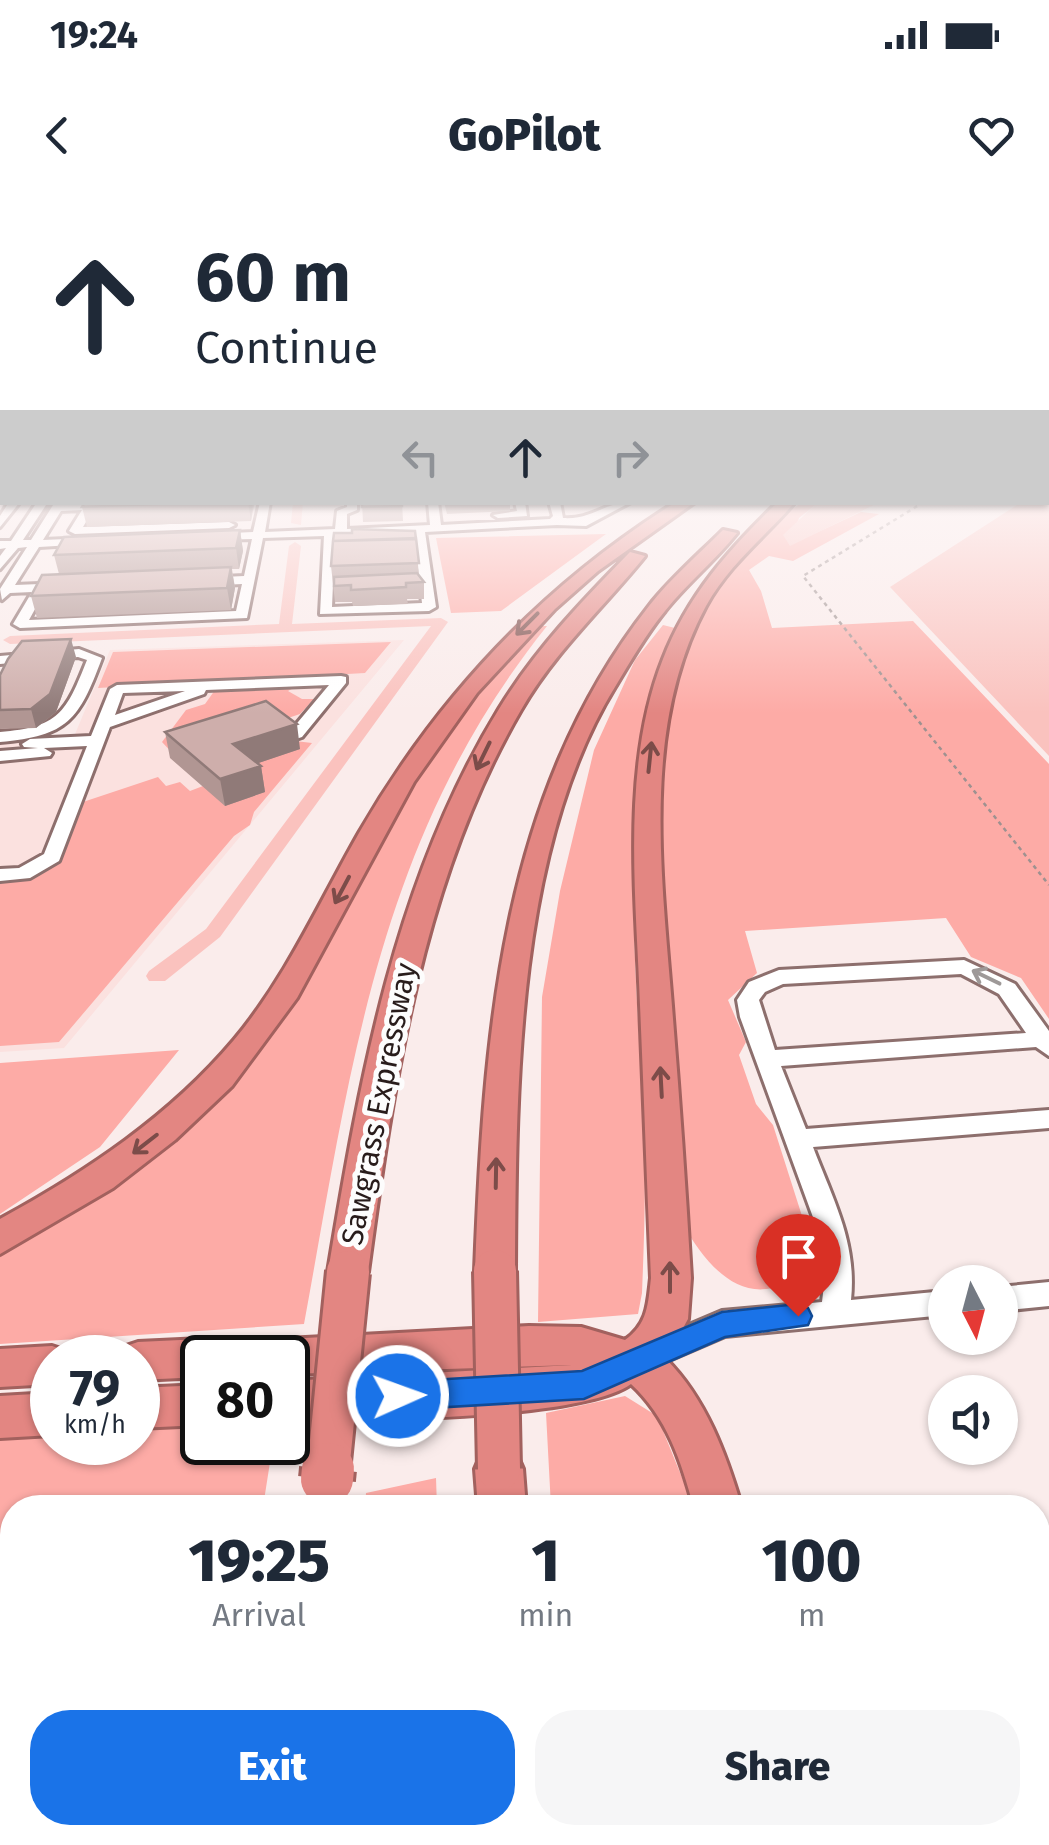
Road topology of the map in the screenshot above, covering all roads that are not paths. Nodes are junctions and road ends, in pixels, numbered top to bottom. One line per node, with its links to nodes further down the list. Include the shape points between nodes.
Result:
1 (25, 560): 19 (street)
2 (254, 560): 12 (street)
3 (328, 560): 4 (street); 18 (street)
4 (347, 560)
5 (423, 560): 14 (street)
6 (606, 560): 33 (highway, one-way to 33, via 566,588 464,694 388,806 286,992 223,1075 105,1174)
7 (632, 560): 44 (highway, Sawgrass Expressway, one-way to 44, bridge, via 575,617 512,704 432,873 372,1110)
8 (701, 560): 43 (highway, one-way to 8, bridge, via 497,1129 522,911 580,729 632,637)
9 (727, 560): 39 (highway, one-way to 9, via 666,1319 671,1278 648,844 655,719 672,656 698,600)
10 (53, 572): 16 (street)
11 (195, 579): 12 (street, via 218,585)
12 (249, 580): 16 (street, via 242,615 20,624)
13 (406, 586): 14 (street)
14 (426, 586): 18 (street, via 429,607 394,609 325,611)
15 (77, 587): 16 (street)
16 (43, 588): 19 (street)
17 (346, 589): 18 (street)
18 (326, 590)
19 (3, 594)
20 (1, 662): 24 (street, via 79,653 95,658 73,715 40,735)
21 (212, 685): 22 (street); 22 (street, via 116,689); 23 (street, via 341,680)
22 (104, 724): 26 (street)
23 (296, 734)
24 (0, 737)
25 (0, 746): 26 (street)
26 (95, 746): 27 (street); 28 (street, via 52,857 23,874)
27 (0, 756)
28 (0, 875)
29 (1046, 1044): 30 (street); 30 (street, one-way to 30, via 1008,989 988,975 932,966 779,978 757,987 748,1000)
30 (767, 1060): 32 (street)
31 (1049, 1119): 32 (street)
32 (797, 1138): 37 (street, via 832,1231 840,1268)
33 (0, 1238)
34 (1049, 1294): 35 (street)
35 (1018, 1297)
36 (928, 1304): 37 (street)
37 (835, 1312): 39 (street, via 722,1324)
38 (310, 1355): 39 (highway, via 556,1345)
39 (633, 1362): 40 (highway, via 566,1388); 45 (highway, via 661,1383 682,1413)
40 (310, 1400)
41 (30, 1416): 42 (highway)
42 (0, 1418)
43 (501, 1488)
44 (326, 1493)
45 (714, 1495)

